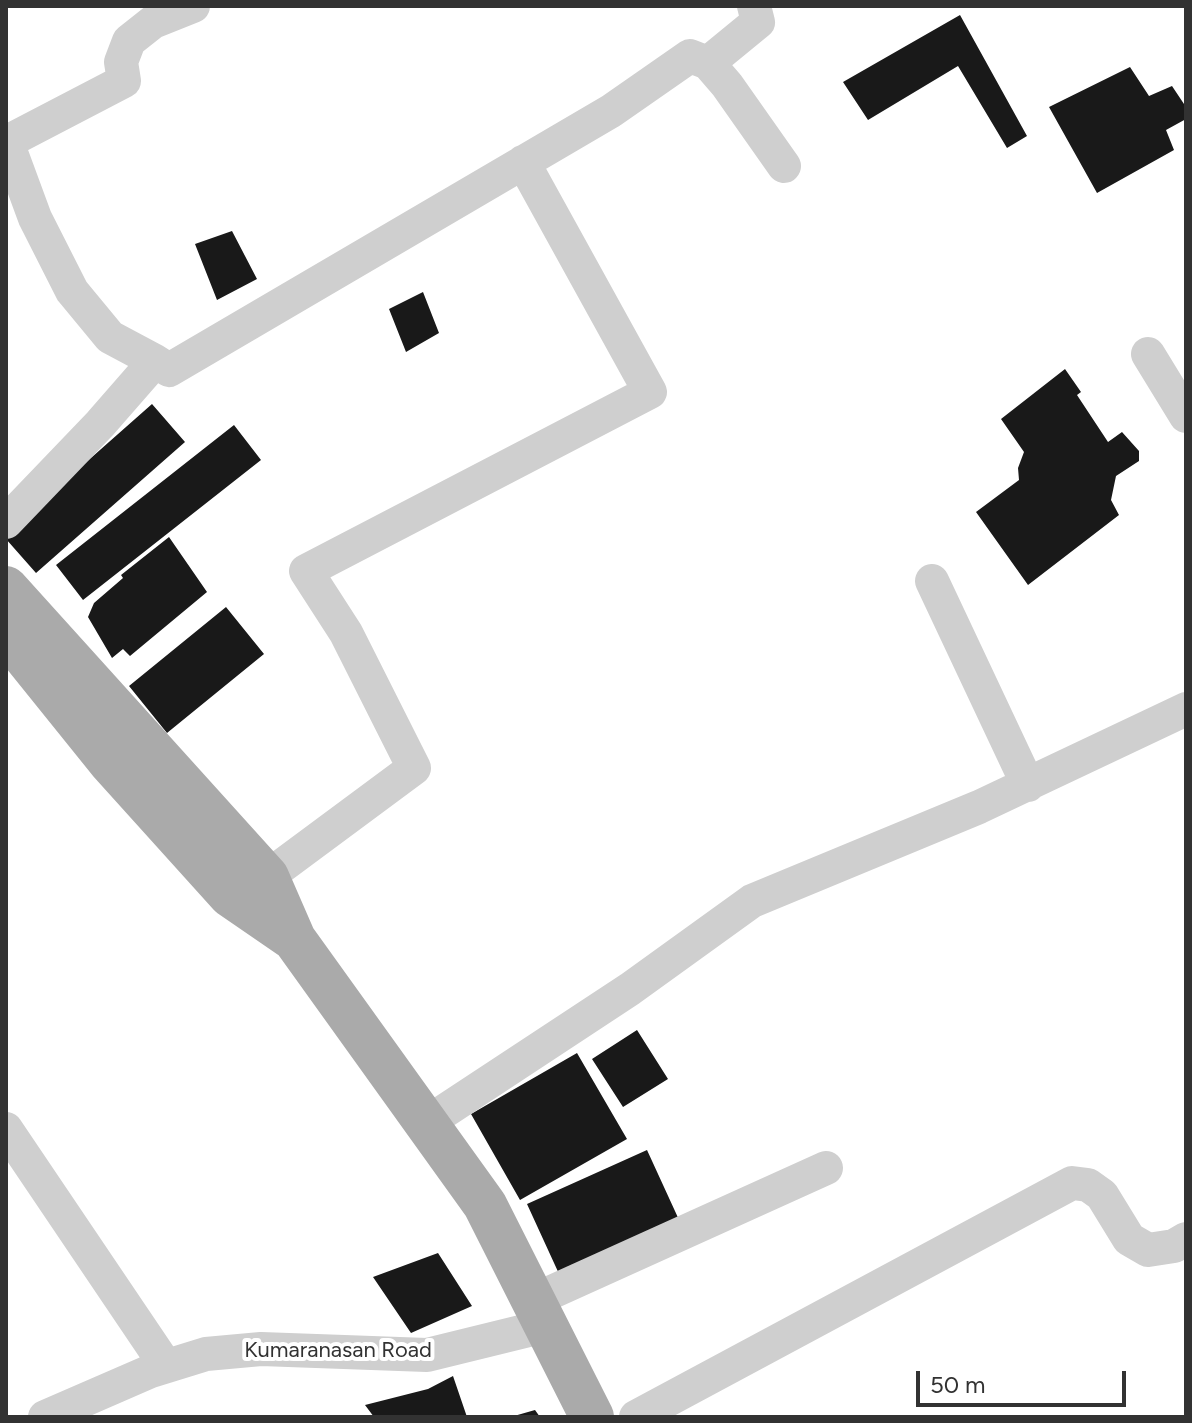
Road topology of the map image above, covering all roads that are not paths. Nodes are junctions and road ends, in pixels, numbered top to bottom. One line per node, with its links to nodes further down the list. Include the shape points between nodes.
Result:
1 (193, 6): 4 (street, via 153,22 129,41 121,62 124,81)
2 (754, 6): 3 (street, via 758,22)
3 (708, 63): 5 (street, via 690,56 611,111); 6 (street)
4 (6, 142): 8 (street, via 35,218 72,291 110,337)
5 (523, 162): 8 (street, via 169,370); 17 (street, via 650,392 306,571 346,633 414,768)
6 (784, 166)
7 (1148, 354): 9 (street)
8 (155, 361): 10 (street)
9 (1186, 416)
10 (6, 522)
11 (932, 581): 16 (street)
12 (6, 588): 15 (main road)
13 (6, 633): 15 (main road)
14 (1186, 709): 16 (street)
15 (134, 760): 17 (main road); 18 (main road, via 230,895)
16 (1028, 785): 19 (street, via 752,901)
17 (267, 877): 18 (main road)
18 (294, 939): 19 (main road)
19 (425, 1124): 23 (main road, via 485,1205)
20 (6, 1129): 24 (street)
21 (826, 1168): 23 (street, Kumaranasan Road)
22 (1186, 1239): 27 (street, via 1148,1250 1129,1239 1102,1195 1088,1185 1072,1183)
23 (538, 1314): 24 (street, Kumaranasan Road, via 427,1355 261,1349 206,1354); 26 (main road)
24 (166, 1366): 25 (street, Kumaranasan Road)
25 (45, 1417)
26 (592, 1417)
27 (636, 1417)

